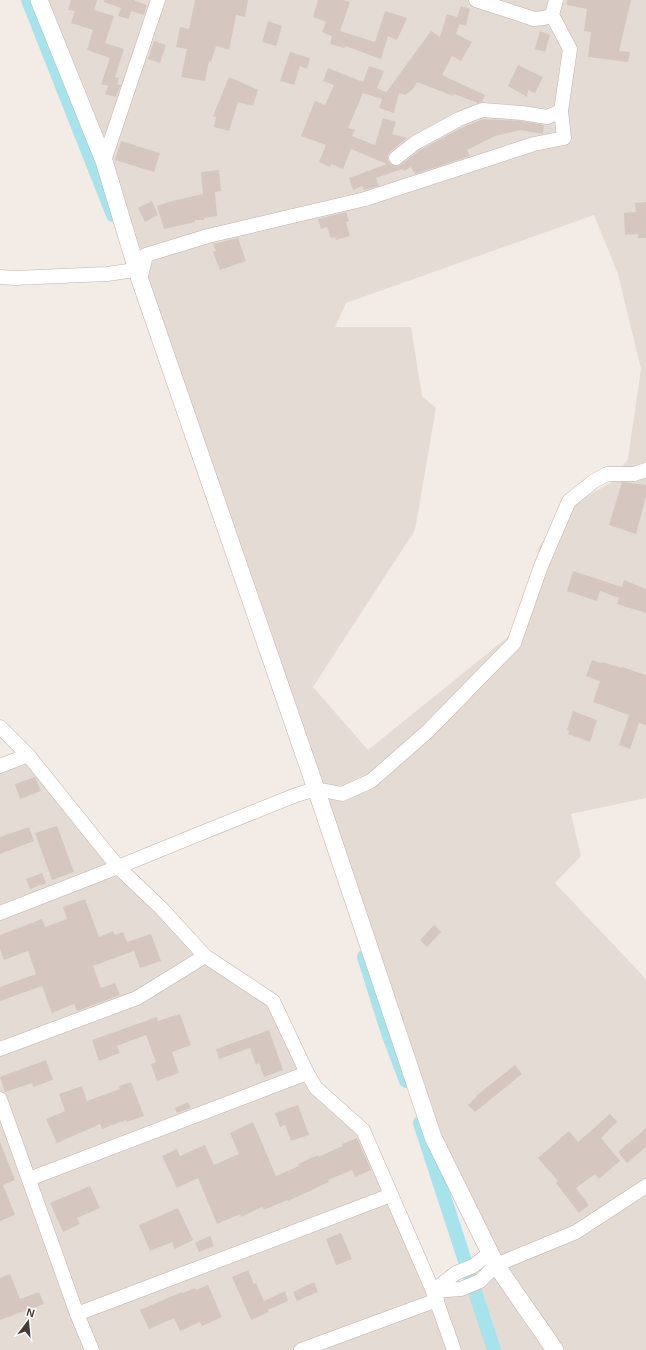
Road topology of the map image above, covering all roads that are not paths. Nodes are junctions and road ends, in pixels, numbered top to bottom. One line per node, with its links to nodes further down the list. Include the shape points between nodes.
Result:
1 (39, 0): 8 (street)
2 (158, 0): 8 (street)
3 (476, 0): 5 (street, via 534,19)
4 (556, 0): 5 (street)
5 (552, 15): 6 (street, via 570,49)
6 (561, 111): 7 (street, via 547,117 482,110 459,119 415,143); 9 (street, via 564,138 534,144 365,199 208,236 146,255)
7 (396, 158)
8 (104, 161): 9 (street)
9 (134, 276): 10 (street, via 99,274); 15 (street)
10 (0, 277)
11 (646, 470): 15 (street, via 634,474 607,474 569,501 541,566 514,643 428,730 371,781 342,794)
12 (0, 727): 13 (street)
13 (28, 755): 14 (street); 16 (street)
14 (0, 766)
15 (316, 789): 16 (street); 25 (street, via 433,1137)
16 (118, 868): 17 (street); 18 (street, via 162,909)
17 (0, 913)
18 (205, 956): 19 (street, via 137,998); 20 (street, via 274,1001)
19 (0, 1049)
20 (307, 1073): 22 (street); 24 (street, via 316,1088 363,1130)
21 (0, 1100): 22 (street)
22 (29, 1179): 27 (street)
23 (646, 1186): 25 (street, via 576,1232)
24 (391, 1195): 26 (street); 27 (street)
25 (493, 1259): 26 (street, via 456,1273); 26 (street, via 480,1281); 31 (street)
26 (435, 1296): 29 (street); 30 (street)
27 (77, 1314): 28 (street)
28 (92, 1350)
29 (301, 1350)
30 (454, 1350)
31 (555, 1350)

